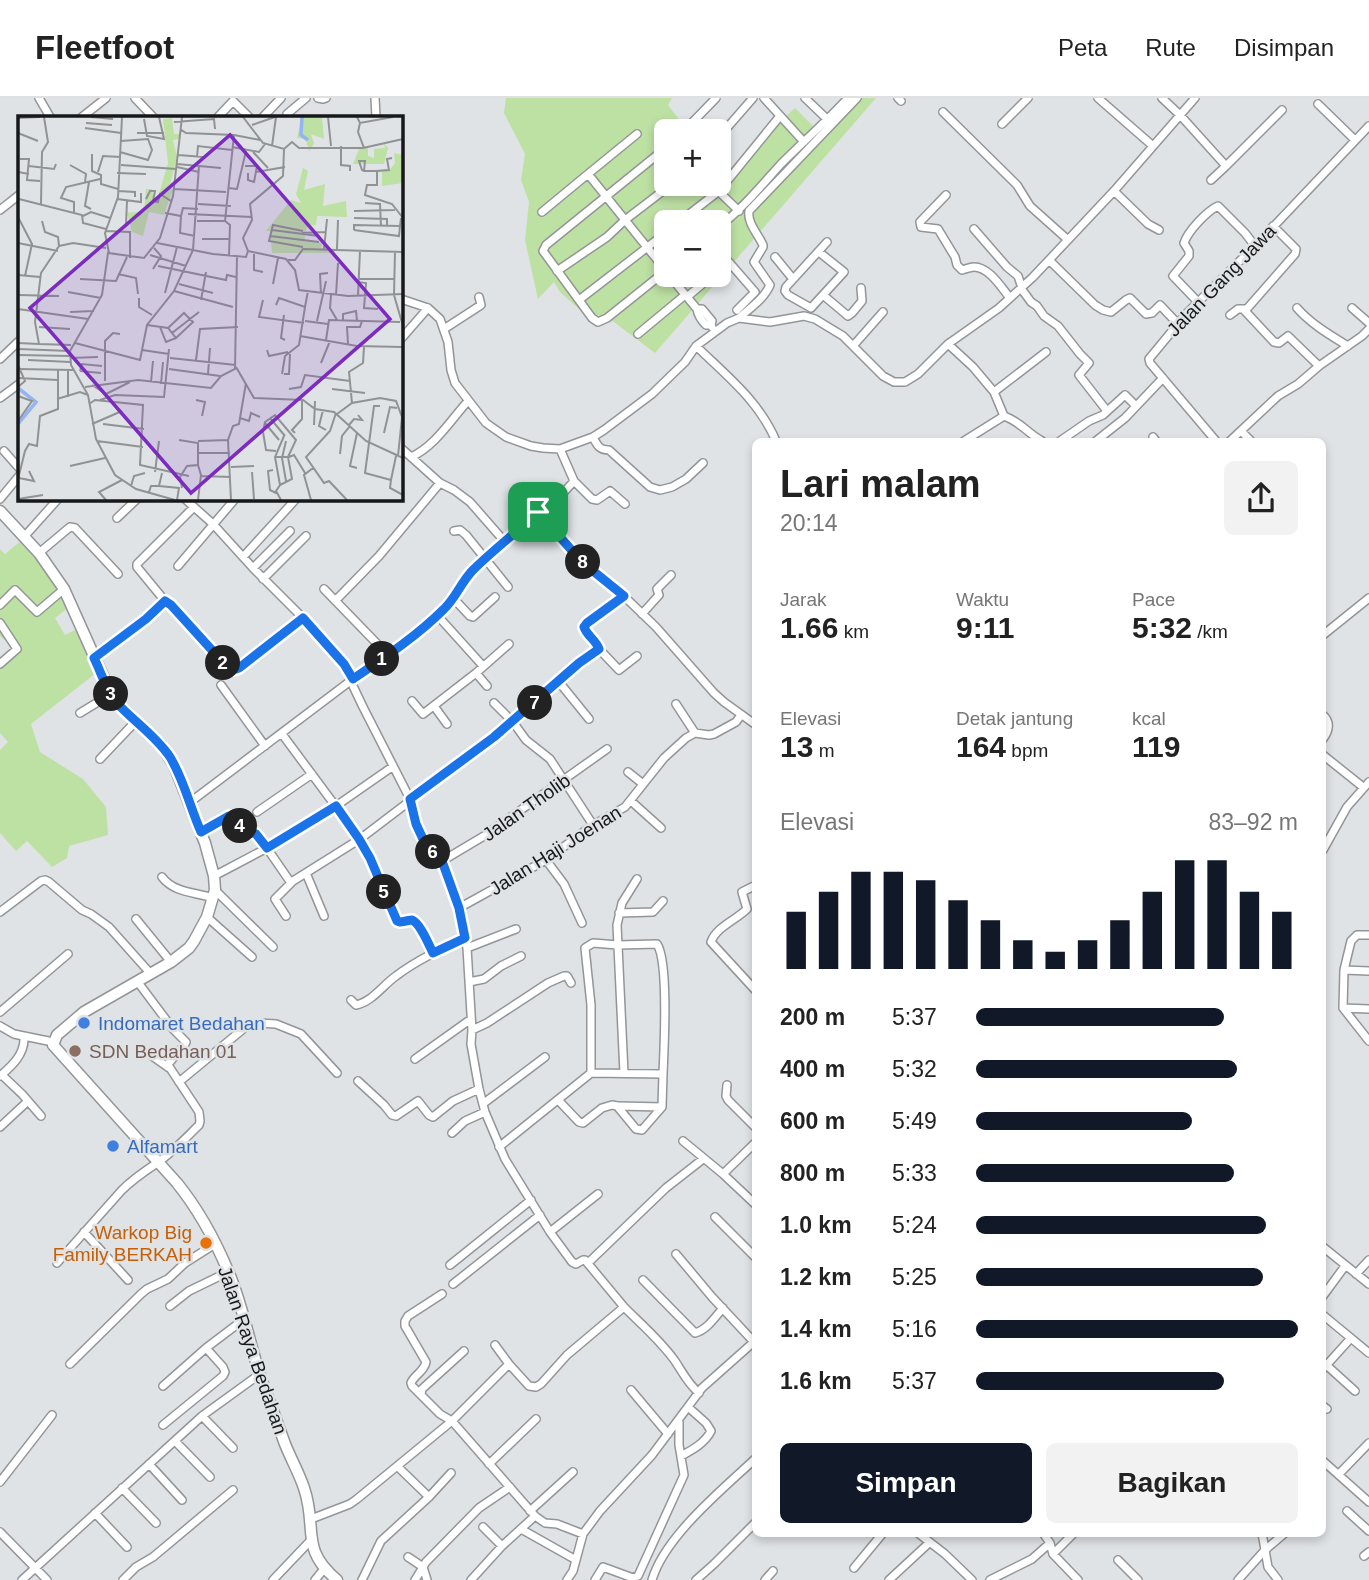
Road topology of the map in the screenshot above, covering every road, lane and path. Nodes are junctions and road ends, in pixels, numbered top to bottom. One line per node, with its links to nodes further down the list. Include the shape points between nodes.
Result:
1 (39, 98): 24 (street)
2 (106, 98): 25 (street)
3 (135, 98): 26 (street)
4 (281, 98): 29 (street)
5 (306, 98): 22 (street)
6 (318, 98): 7 (street)
7 (326, 98)
8 (374, 98): 30 (street)
9 (716, 98): 32 (street)
10 (753, 98): 34 (street)
11 (764, 98): 31 (street)
12 (848, 98): 33 (street)
13 (857, 98): 92 (street, via 749,211 750,223 763,244 754,262 770,289)
14 (1098, 98): 40 (street)
15 (1162, 98): 23 (street)
16 (1195, 98): 23 (street)
17 (808, 99): 33 (street)
18 (1024, 99): 35 (street)
19 (1318, 104): 38 (street)
20 (1282, 110): 42 (street)
21 (943, 112): 62 (street)
22 (287, 114)
23 (1180, 115): 40 (street); 42 (street)
24 (49, 116)
25 (83, 116)
26 (152, 116)
27 (219, 116): 28 (street, via 233,101)
28 (248, 116)
29 (264, 116)
30 (376, 116)
31 (780, 117): 39 (street); 44 (street)
32 (696, 119)
33 (828, 120): 39 (street)
34 (731, 123)
35 (1002, 124)
36 (1369, 125): 38 (street, Jalan Gang Jawa)
37 (637, 134): 43 (street)
38 (1355, 139): 59 (street, Jalan Gang Jawa)
39 (804, 142): 55 (street)
40 (1153, 146): 46 (street)
41 (654, 157): 48 (street)
42 (1226, 166): 45 (street)
43 (589, 174): 48 (street); 56 (street)
44 (731, 176)
45 (1211, 180)
46 (1114, 191): 61 (street); 62 (street)
47 (946, 195): 82 (street, via 920,222 921,227 939,229 962,270 983,270)
48 (606, 196): 58 (street); 72 (street, via 543,247)
49 (656, 196): 58 (street)
50 (713, 196): 53 (street)
51 (724, 196): 55 (street)
52 (18, 198): 54 (street)
53 (695, 210)
54 (0, 211)
55 (739, 211): 57 (street)
56 (542, 212)
57 (731, 217)
58 (625, 220): 66 (street); 72 (street)
59 (1273, 226): 65 (street, Jalan Gang Jawa); 90 (street, via 1296,249 1295,254)
60 (974, 229): 78 (street, via 1018,276)
61 (1159, 230)
62 (1067, 239): 70 (street)
63 (654, 242): 66 (street)
64 (827, 242): 67 (street)
65 (1255, 246): 85 (street, Jalan Gang Jawa); 85 (street, via 1214,207 1186,237 1189,256 1173,276)
66 (647, 248): 68 (street); 84 (street)
67 (820, 252): 73 (street); 79 (street, via 845,272)
68 (654, 256)
69 (775, 257): 73 (street)
70 (1049, 260): 78 (street); 96 (street, via 1103,310 1111,312 1130,298 1146,314 1160,305)
71 (731, 264): 92 (street, via 755,292)
72 (557, 271): 84 (street)
73 (793, 279): 86 (street, via 785,291)
74 (654, 281): 84 (street, via 600,322 594,321)
75 (679, 287): 80 (street)
76 (696, 287): 80 (street)
77 (861, 288): 79 (street, via 862,301 848,316)
78 (1021, 288): 82 (street); 116 (street, via 1088,363 1079,375)
79 (823, 295): 86 (street, via 811,308)
80 (686, 296): 97 (street, via 696,309 702,309); 100 (street)
81 (479, 297): 98 (street, via 481,305)
82 (1010, 298): 103 (street)
83 (402, 299): 87 (street)
84 (579, 300)
85 (1198, 302): 96 (street, Jalan Gang Jawa)
86 (805, 305): 94 (street)
87 (428, 308): 98 (street); 101 (street)
88 (1297, 308): 106 (street)
89 (1352, 308): 95 (street)
90 (1245, 309): 93 (street); 109 (street, via 1274,342 1288,336)
91 (883, 312): 105 (street)
92 (738, 314): 94 (street, via 770,322); 97 (street)
93 (1230, 315)
94 (804, 316): 105 (street, via 833,329)
95 (1369, 323)
96 (1178, 324): 110 (street, Jalan Gang Jawa, via 1149,359)
97 (713, 328): 104 (street)
98 (444, 329): 114 (street, via 455,383)
99 (1369, 329): 106 (street)
100 (638, 334)
101 (402, 338)
102 (18, 343): 108 (street)
103 (948, 344): 105 (street, via 912,379 900,382 883,376); 112 (street)
104 (696, 346): 119 (street, via 652,394); 120 (street, via 748,395)
105 (853, 346)
106 (1348, 346): 109 (street)
107 (1046, 352): 112 (street)
108 (0, 359)
109 (1319, 366): 118 (street)
110 (1163, 377): 115 (street); 125 (street, Jalan Gang Jawa)
111 (18, 385): 113 (street)
112 (994, 392): 117 (street)
113 (0, 398)
114 (468, 401): 129 (street, via 486,423 506,437); 131 (street, via 433,443)
115 (1136, 406): 116 (street, via 1125,395); 124 (street)
116 (1107, 411): 123 (street)
117 (1004, 416): 121 (street); 122 (street)
118 (1241, 431): 126 (street); 127 (street)
119 (593, 437): 129 (street); 132 (street, via 602,450 609,450 660,490 686,479)
120 (774, 438)
121 (969, 438)
122 (1037, 438)
123 (1064, 438)
124 (1100, 438)
125 (1214, 438)
126 (1233, 438)
127 (1248, 438)
128 (402, 449): 131 (street)
129 (560, 449): 135 (street)
130 (4, 451): 133 (street)
131 (411, 457): 136 (street)
132 (703, 463)
133 (18, 467)
134 (18, 477): 137 (street)
135 (574, 481): 143 (street, via 592,499 610,491); 146 (street)
136 (440, 483): 153 (street, via 470,502); 169 (street)
137 (0, 499)
138 (57, 500): 152 (street)
139 (136, 500): 147 (street)
140 (187, 500): 144 (street)
141 (234, 500): 148 (street)
142 (295, 500): 155 (street)
143 (625, 504)
144 (194, 506): 148 (street); 170 (street, via 137,564)
145 (0, 511): 152 (street)
146 (538, 512): 153 (street); 165 (street, via 582,562)
147 (117, 518)
148 (213, 524): 155 (street); 157 (street)
149 (290, 531): 158 (street)
150 (454, 531): 156 (street, via 460,530)
151 (306, 536): 161 (street)
152 (24, 537): 154 (street)
153 (505, 542): 156 (street)
154 (39, 553): 159 (street, via 70,527 75,528); 163 (street)
155 (243, 557): 158 (street)
156 (485, 560): 162 (street); 168 (street, via 461,583)
157 (178, 566)
158 (253, 568): 161 (street)
159 (118, 574)
160 (671, 575): 172 (street)
161 (263, 579): 174 (street)
162 (508, 587)
163 (64, 589): 171 (street, via 37,612 15,590); 181 (street)
164 (324, 589): 169 (street)
165 (624, 596): 172 (street); 178 (street, via 584,627)
166 (495, 597): 168 (street, via 473,617)
167 (1369, 598): 176 (street)
168 (454, 599): 173 (street)
169 (336, 600): 179 (street)
170 (165, 601): 174 (street, via 233,670); 181 (street)
171 (0, 605)
172 (642, 614): 195 (street, via 714,693)
173 (437, 615): 179 (street); 183 (street)
174 (303, 618): 185 (street)
175 (0, 623): 182 (street, via 18,649)
176 (1326, 633)
177 (509, 644): 183 (street)
178 (599, 649): 180 (street, via 619,670); 186 (street)
179 (388, 655): 185 (street)
180 (637, 656)
181 (94, 658): 189 (street)
182 (0, 664)
183 (483, 666): 184 (street)
184 (476, 673): 188 (street); 193 (street)
185 (353, 679): 202 (street); 207 (street)
186 (559, 682): 196 (street); 198 (street)
187 (221, 685): 203 (street)
188 (487, 686)
189 (111, 694): 194 (street); 197 (street)
190 (412, 701): 193 (street, via 424,714)
191 (494, 703): 198 (street)
192 (676, 704): 201 (street)
193 (434, 706): 200 (street)
194 (80, 713)
195 (741, 715): 199 (street); 201 (street, Jalan Haji Joenan, via 714,734)
196 (589, 719)
197 (137, 720): 206 (street); 215 (street, via 168,754)
198 (513, 722): 210 (street); 213 (street)
199 (752, 722)
200 (447, 724)
201 (695, 733): 211 (street, Jalan Haji Joenan, via 670,751)
202 (282, 734): 203 (street); 209 (street)
203 (265, 746): 215 (street)
204 (607, 749): 210 (street, Jalan Tholib)
205 (1326, 757): 212 (street)
206 (100, 759)
207 (392, 767): 213 (street); 216 (street)
208 (628, 772): 211 (street)
209 (312, 774): 216 (street); 217 (street)
210 (565, 780): 218 (street); 225 (street, Jalan Tholib)
211 (643, 784): 214 (street, Jalan Haji Joenan)
212 (1366, 785): 222 (street, via 1347,807)
213 (410, 799): 221 (street); 225 (street, via 423,839)
214 (631, 801): 218 (street, Jalan Haji Joenan); 219 (street)
215 (190, 803): 220 (street)
216 (336, 806): 221 (street); 223 (street)
217 (257, 812)
218 (593, 825): 224 (street, Jalan Haji Joenan)
219 (661, 828)
220 (201, 832): 223 (street, via 229,816 256,834); 227 (street)
221 (359, 839): 226 (street); 248 (street, via 397,921 415,921)
222 (1326, 845)
223 (267, 848): 227 (street); 230 (street)
224 (546, 860): 234 (street, Jalan Haji Joenan); 241 (street, via 564,884)
225 (442, 861): 234 (street)
226 (306, 873): 230 (street); 237 (street)
227 (214, 876): 232 (street)
228 (162, 877): 232 (street, via 180,890)
229 (637, 879): 236 (street)
230 (291, 883): 239 (street, via 275,899)
231 (752, 887): 259 (street, via 743,892 747,909 711,942)
232 (214, 894): 238 (street); 246 (street)
233 (663, 901): 236 (street, via 653,912)
234 (459, 908): 244 (street)
235 (0, 912): 255 (street, via 41,881 50,882 109,927)
236 (619, 913): 245 (street)
237 (324, 915)
238 (207, 916): 251 (street); 252 (street, via 189,948)
239 (286, 916)
240 (136, 919): 252 (street)
241 (582, 923)
242 (516, 929): 247 (street)
243 (1369, 935): 253 (street, via 1353,937)
244 (465, 938): 247 (street); 248 (street)
245 (618, 945): 275 (street, via 593,943 585,947); 276 (street); 277 (street, via 654,943 660,947)
246 (273, 947)
247 (467, 948): 257 (street)
248 (433, 953): 260 (street, via 396,976 367,1002 356,1005)
249 (68, 954): 263 (street)
250 (520, 956): 257 (street, via 485,979)
251 (252, 957)
252 (171, 962): 255 (street)
253 (1344, 970): 254 (street); 261 (street)
254 (1369, 971)
255 (150, 974): 256 (street)
256 (137, 981): 269 (street, via 84,1012); 273 (street, via 186,1042)
257 (469, 982): 264 (street)
258 (571, 983): 266 (street, via 564,976 548,983)
259 (752, 987)
260 (351, 1000)
261 (1343, 1008): 262 (street); 268 (street)
262 (1369, 1009)
263 (0, 1012)
264 (471, 1019): 266 (street); 272 (street)
265 (0, 1026): 267 (street)
266 (472, 1030): 282 (street)
267 (24, 1037): 269 (street); 278 (street, via 22,1052)
268 (1369, 1041)
269 (53, 1042): 296 (street, Jalan Raya Bedahan)
270 (152, 1056): 273 (street)
271 (545, 1057): 286 (street)
272 (415, 1059)
273 (169, 1068): 280 (street)
274 (337, 1073): 280 (street, via 301,1034 258,1023 248,1025)
275 (591, 1073): 276 (street); 283 (street)
276 (624, 1073): 277 (street)
277 (663, 1074): 287 (street)
278 (1, 1076): 284 (street)
279 (358, 1081): 282 (street, via 396,1116 418,1101 433,1117)
280 (179, 1082): 296 (street, via 200,1121)
281 (727, 1085): 289 (street, via 728,1100)
282 (479, 1089): 286 (street)
283 (558, 1100): 285 (street, via 583,1123 605,1106); 294 (street)
284 (28, 1101): 288 (street); 290 (street)
285 (617, 1106): 287 (street); 287 (street, via 639,1130)
286 (484, 1107): 291 (street); 294 (street)
287 (662, 1107)
288 (41, 1116)
289 (752, 1124)
290 (0, 1127)
291 (452, 1133)
292 (683, 1141): 295 (street)
293 (752, 1146): 297 (street)
294 (499, 1147): 299 (street)
295 (703, 1159): 297 (street); 311 (street, via 666,1188)
296 (159, 1162): 303 (street, via 130,1181); 305 (street, Jalan Raya Bedahan, via 193,1205)
297 (723, 1174): 300 (street)
298 (598, 1194): 304 (street)
299 (531, 1200): 301 (street); 312 (street)
300 (752, 1201)
301 (540, 1215): 304 (street); 318 (street)
302 (715, 1217): 308 (street)
303 (84, 1232): 310 (street); 316 (street)
304 (550, 1232): 311 (street, via 572,1262 584,1259)
305 (215, 1244): 314 (street, Jalan Raya Bedahan); 335 (street, via 147,1289)
306 (1326, 1250): 313 (street)
307 (676, 1254): 324 (street)
308 (752, 1254)
309 (1369, 1259): 315 (street)
310 (57, 1263)
311 (588, 1264): 323 (street)
312 (450, 1265)
313 (1345, 1266): 315 (street); 320 (street)
314 (228, 1272): 322 (street); 326 (street, Jalan Raya Bedahan)
315 (1356, 1273): 319 (street)
316 (128, 1280)
317 (643, 1280): 324 (street, via 695,1333)
318 (453, 1284)
319 (1369, 1284)
320 (1326, 1292)
321 (442, 1294): 343 (street, via 405,1321 426,1362 411,1383)
322 (170, 1306)
323 (624, 1307): 336 (street, via 536,1387 529,1386); 342 (street)
324 (723, 1308): 327 (street)
325 (1326, 1317): 328 (street)
326 (243, 1320): 331 (street); 338 (street, Jalan Raya Bedahan)
327 (752, 1338)
328 (1351, 1338): 333 (street); 334 (street)
329 (752, 1344): 342 (street)
330 (495, 1345): 336 (street)
331 (206, 1348): 339 (street); 350 (street, via 223,1367 223,1376)
332 (464, 1351): 343 (street)
333 (1369, 1353)
334 (1326, 1363)
335 (70, 1364)
336 (509, 1364): 348 (street)
337 (1326, 1367): 341 (street)
338 (260, 1374): 346 (street); 375 (street, Jalan Raya Bedahan, via 303,1485)
339 (163, 1386)
340 (631, 1390): 351 (street)
341 (1355, 1391)
342 (699, 1393): 344 (street)
343 (421, 1394): 348 (street)
344 (688, 1407): 349 (street); 355 (street, via 711,1431)
345 (52, 1415): 365 (street)
346 (202, 1416): 352 (street); 354 (street)
347 (536, 1419): 358 (street)
348 (452, 1421): 358 (street); 360 (street)
349 (679, 1421): 351 (street); 355 (street)
350 (163, 1425)
351 (668, 1434): 382 (street)
352 (174, 1441): 357 (street); 364 (street)
353 (1369, 1443): 363 (street)
354 (233, 1448)
355 (681, 1456): 404 (street, via 683,1479)
356 (1326, 1463): 363 (street)
357 (149, 1464): 367 (street); 370 (street)
358 (489, 1464): 366 (street)
359 (752, 1464): 417 (street, via 695,1516 660,1561)
360 (398, 1467): 369 (street); 375 (street, via 350,1504)
361 (573, 1472): 374 (street)
362 (451, 1473): 369 (street)
363 (1339, 1474): 371 (street)
364 (210, 1477)
365 (0, 1482)
366 (510, 1487): 374 (street); 399 (street, via 479,1508)
367 (122, 1488): 373 (street); 376 (street)
368 (233, 1490): 407 (street)
369 (429, 1497): 411 (street, via 381,1541)
370 (181, 1500)
371 (1369, 1503)
372 (1347, 1511): 380 (street)
373 (95, 1513): 393 (street); 400 (street)
374 (533, 1513): 379 (street); 382 (street, via 545,1523)
375 (311, 1519): 389 (street, Jalan Raya Bedahan)
376 (156, 1523)
377 (752, 1526): 418 (street)
378 (483, 1527): 392 (street)
379 (521, 1529): 392 (street); 397 (street)
380 (1369, 1531)
381 (0, 1532): 400 (street)
382 (583, 1534): 397 (street)
383 (880, 1537): 401 (street)
384 (922, 1537): 390 (street)
385 (1046, 1537): 391 (street)
386 (1070, 1537): 395 (street)
387 (1263, 1537): 394 (street)
388 (1280, 1537): 394 (street)
389 (311, 1540): 402 (street, Jalan Raya Bedahan); 408 (street)
390 (929, 1543): 420 (street); 421 (street)
391 (1051, 1543): 395 (street); 422 (street, via 1032,1559)
392 (502, 1546): 414 (street)
393 (127, 1547)
394 (1265, 1550): 425 (street); 426 (street, via 1268,1567)
395 (1053, 1554): 423 (street)
396 (408, 1557): 399 (street)
397 (576, 1560): 415 (street)
398 (1118, 1560): 424 (street)
399 (423, 1567): 412 (street); 413 (street)
400 (35, 1568): 405 (street); 406 (street)
401 (855, 1568)
402 (324, 1569): 409 (street); 410 (street, Jalan Raya Bedahan)
403 (773, 1571): 419 (street)
404 (637, 1579): 416 (street, via 603,1567)
405 (22, 1580)
406 (47, 1580)
407 (122, 1580)
408 (273, 1580)
409 (315, 1580)
410 (337, 1580)
411 (362, 1580)
412 (415, 1580)
413 (427, 1580)
414 (471, 1580)
415 (567, 1580)
416 (595, 1580)
417 (652, 1580)
418 (696, 1580)
419 (765, 1580)
420 (889, 1580)
421 (972, 1580)
422 (990, 1580)
423 (1078, 1580)
424 (1138, 1580)
425 (1238, 1580)
426 (1278, 1580)

